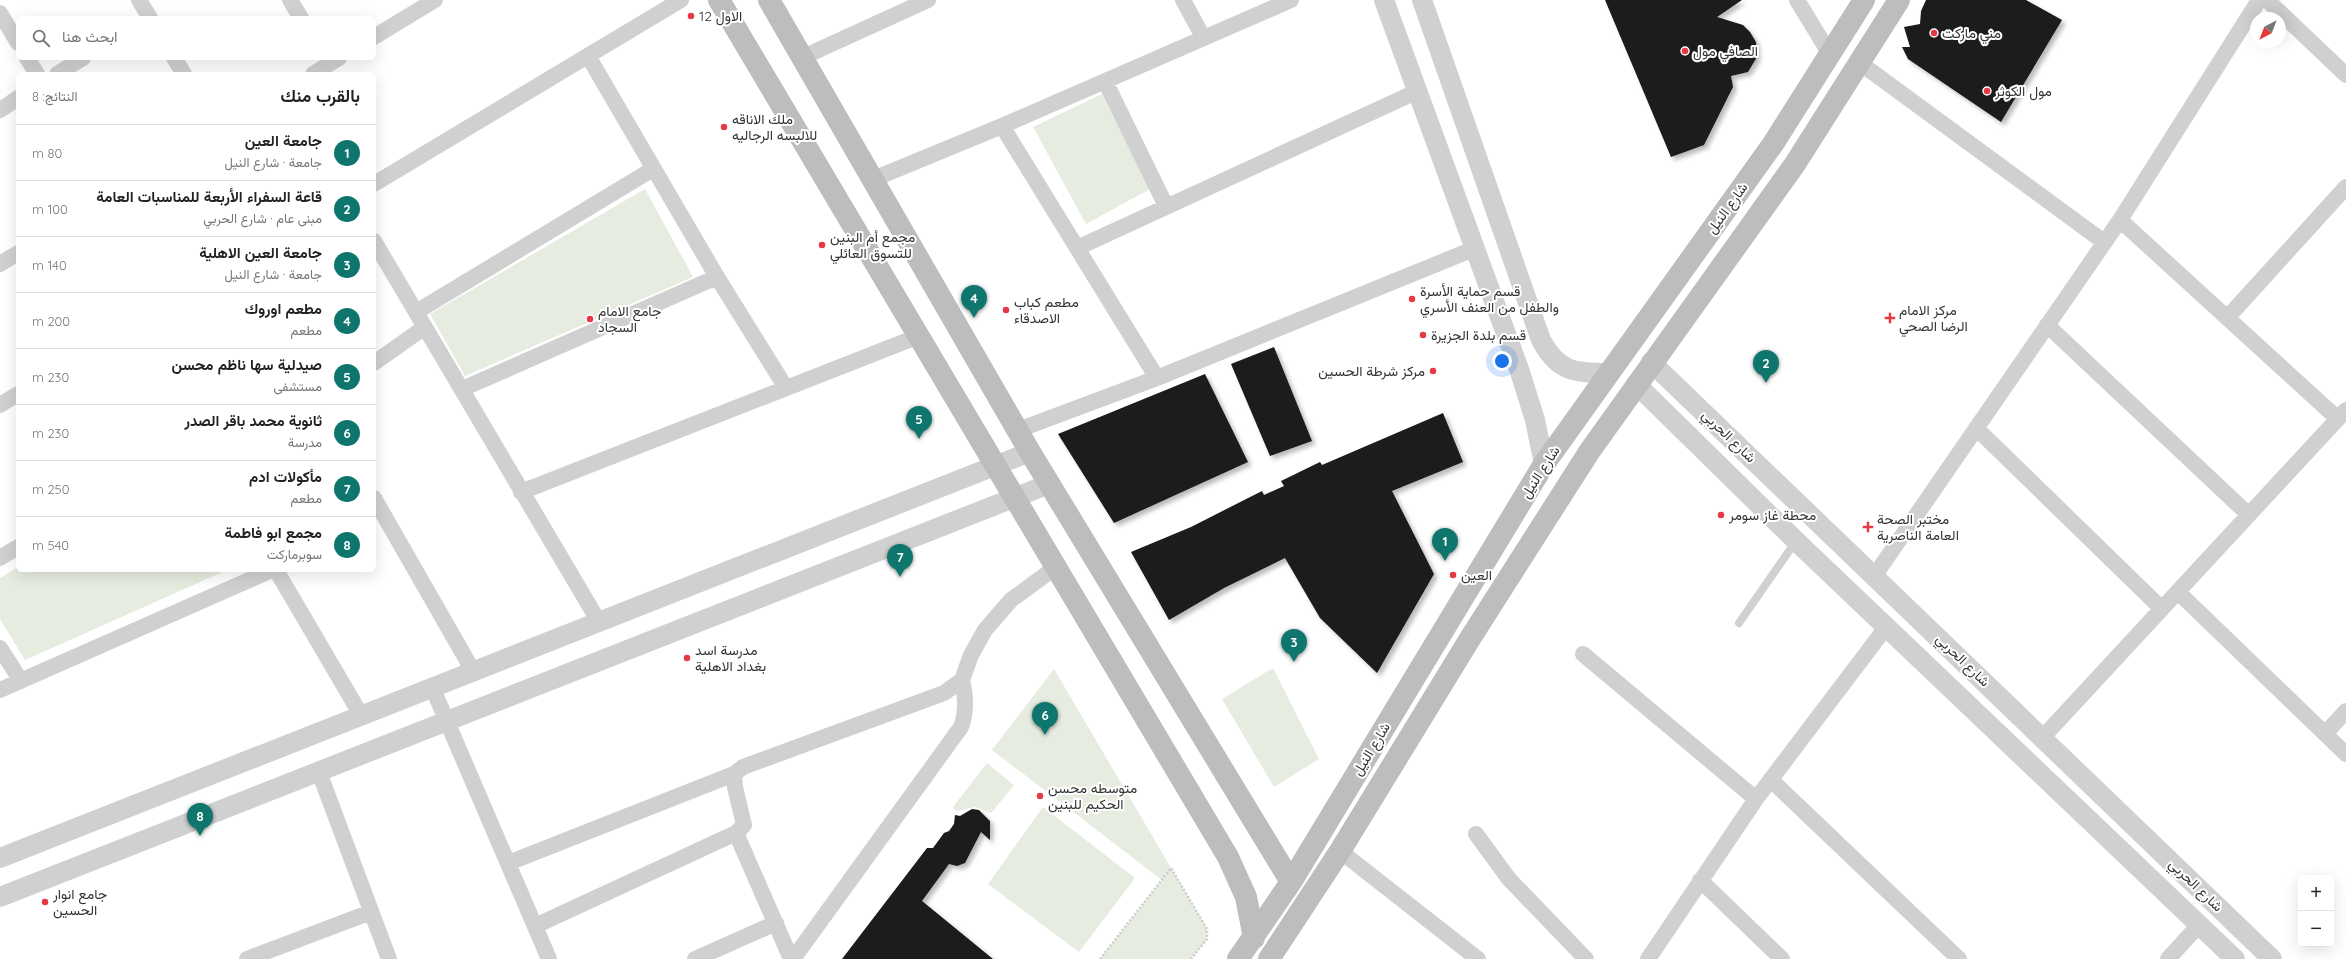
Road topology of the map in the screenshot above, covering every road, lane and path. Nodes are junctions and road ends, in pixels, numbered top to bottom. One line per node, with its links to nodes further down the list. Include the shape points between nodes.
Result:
1 (139, 0): 18 (street)
2 (290, 0): 19 (street)
3 (435, 0): 20 (street)
4 (681, 0): 23 (street)
5 (719, 0): 60 (main road)
6 (770, 0): 25 (main road)
7 (928, 0): 25 (street)
8 (1183, 0): 21 (street)
9 (1291, 0): 21 (street)
10 (1384, 0): 37 (street)
11 (1422, 0): 63 (street, via 1541,340 1548,354 1569,370)
12 (1797, 0): 24 (street)
13 (1864, 0): 24 (main road, شارع النيل)
14 (1899, 0): 30 (main road)
15 (2259, 0): 48 (street)
16 (2267, 0): 35 (street)
17 (0, 13): 22 (street)
18 (148, 16)
19 (300, 16)
20 (376, 36)
21 (1203, 37): 36 (street)
22 (16, 40)
23 (588, 56): 43 (street); 45 (street)
24 (1831, 56): 41 (main road, شارع النيل)
25 (803, 57): 44 (main road)
26 (28, 60): 31 (street)
27 (80, 60): 32 (street)
28 (175, 60): 33 (street)
29 (331, 60): 34 (street)
30 (1860, 63): 42 (main road); 49 (street)
31 (36, 72)
32 (60, 72)
33 (183, 72)
34 (316, 72)
35 (2346, 75)
36 (1104, 81): 40 (street); 47 (street)
37 (1418, 91): 47 (street); 52 (street)
38 (16, 99): 39 (street)
39 (0, 110)
40 (1002, 126): 44 (street); 51 (street)
41 (1773, 144): 42 (main road); 63 (main road, شارع النيل)
42 (1795, 164): 62 (main road)
43 (653, 169): 55 (street); 56 (street)
44 (871, 180): 74 (main road)
45 (376, 183)
46 (2346, 187): 57 (street)
47 (1166, 206): 51 (street)
48 (2120, 220): 49 (street); 57 (street)
49 (2104, 242): 58 (street)
50 (376, 244): 56 (street)
51 (1077, 248): 64 (street)
52 (1476, 248): 64 (street); 76 (street, via 1535,420)
53 (16, 254): 54 (street)
54 (1, 262)
55 (717, 277): 67 (street); 68 (street)
56 (416, 312): 59 (street)
57 (2227, 318): 72 (street)
58 (2047, 325): 73 (street); 82 (street)
59 (425, 327): 61 (street); 68 (street)
60 (919, 336): 67 (street); 77 (main road)
61 (376, 362)
62 (1651, 362): 65 (main road); 66 (street, شارع الحربي)
63 (1608, 373): 76 (main road, شارع النيل)
64 (1157, 378): 74 (street)
65 (1636, 384): 71 (street, شارع الحربي); 114 (main road, via 1589,452 1471,637)
66 (1677, 387): 71 (street, via 1666,387 1662,390 1658,395); 89 (street, شارع الحربي)
67 (786, 388): 79 (street)
68 (462, 389): 79 (street)
69 (16, 395): 70 (street)
70 (0, 405)
71 (1658, 406): 83 (street, شارع الحربي)
72 (2342, 415): 82 (street)
73 (1976, 428): 89 (street); 91 (street)
74 (1018, 430): 75 (main road)
75 (1030, 452): 77 (street); 78 (main road)
76 (1544, 464): 118 (main road, شارع النيل)
77 (995, 465): 80 (main road); 92 (street)
78 (1050, 484): 80 (street); 118 (main road)
79 (522, 492): 92 (street)
80 (1014, 498): 86 (main road); 104 (street)
81 (376, 501): 97 (street)
82 (2249, 515): 90 (street)
83 (1796, 541): 93 (lane); 94 (street, شارع الحربي)
84 (16, 548): 85 (street)
85 (0, 558)
86 (1056, 567): 98 (street, via 1011,600 985,630 971,655); 124 (main road, via 1238,876 1252,918)
87 (267, 572): 99 (street)
88 (277, 572): 103 (street)
89 (1875, 575): 106 (street, شارع الحربي)
90 (2178, 592): 91 (street); 105 (street)
91 (2162, 609): 106 (street)
92 (598, 622): 97 (street)
93 (1739, 623)
94 (1887, 626): 110 (street); 122 (street, شارع الحربي)
95 (0, 648): 99 (street)
96 (1583, 654): 111 (street)
97 (474, 671): 100 (street)
98 (962, 680): 109 (street, via 944,693 743,767); 129 (street, via 966,696 965,717 960,727)
99 (21, 681): 101 (street)
100 (433, 689): 103 (street); 104 (street)
101 (0, 690)
102 (2346, 711): 105 (street)
103 (361, 715): 115 (street)
104 (447, 721): 108 (street); 116 (street)
105 (2325, 734): 107 (street)
106 (2043, 737): 141 (street, شارع الحربي)
107 (2346, 754)
108 (319, 772): 119 (street); 120 (street)
109 (734, 774): 112 (street, via 744,825); 116 (street)
110 (1771, 780): 111 (street); 138 (street)
111 (1756, 800): 117 (street)
112 (736, 833): 121 (street); 123 (street)
113 (1476, 834): 135 (street, via 1509,879)
114 (1340, 851): 133 (main road); 134 (street)
115 (0, 858)
116 (508, 863): 123 (street)
117 (1700, 880): 136 (street); 137 (street)
118 (1291, 882): 124 (main road, شارع النيل)
119 (0, 897)
120 (371, 912): 125 (street); 126 (street)
121 (776, 923): 128 (street); 129 (street)
122 (2199, 925): 139 (street); 140 (street, شارع الحربي)
123 (535, 926): 127 (street)
124 (1254, 938): 132 (main road, شارع النيل)
125 (247, 959)
126 (389, 959)
127 (549, 959)
128 (695, 959)
129 (792, 959)
130 (1100, 959): 131 (path, via 1171,868 1207,929 1207,939)
131 (1191, 959)
132 (1238, 959)
133 (1269, 959)
134 (1478, 959)
135 (1586, 959)
136 (1648, 959)
137 (1782, 959)
138 (1959, 959)
139 (2168, 959)
140 (2234, 959)
141 (2272, 959)

